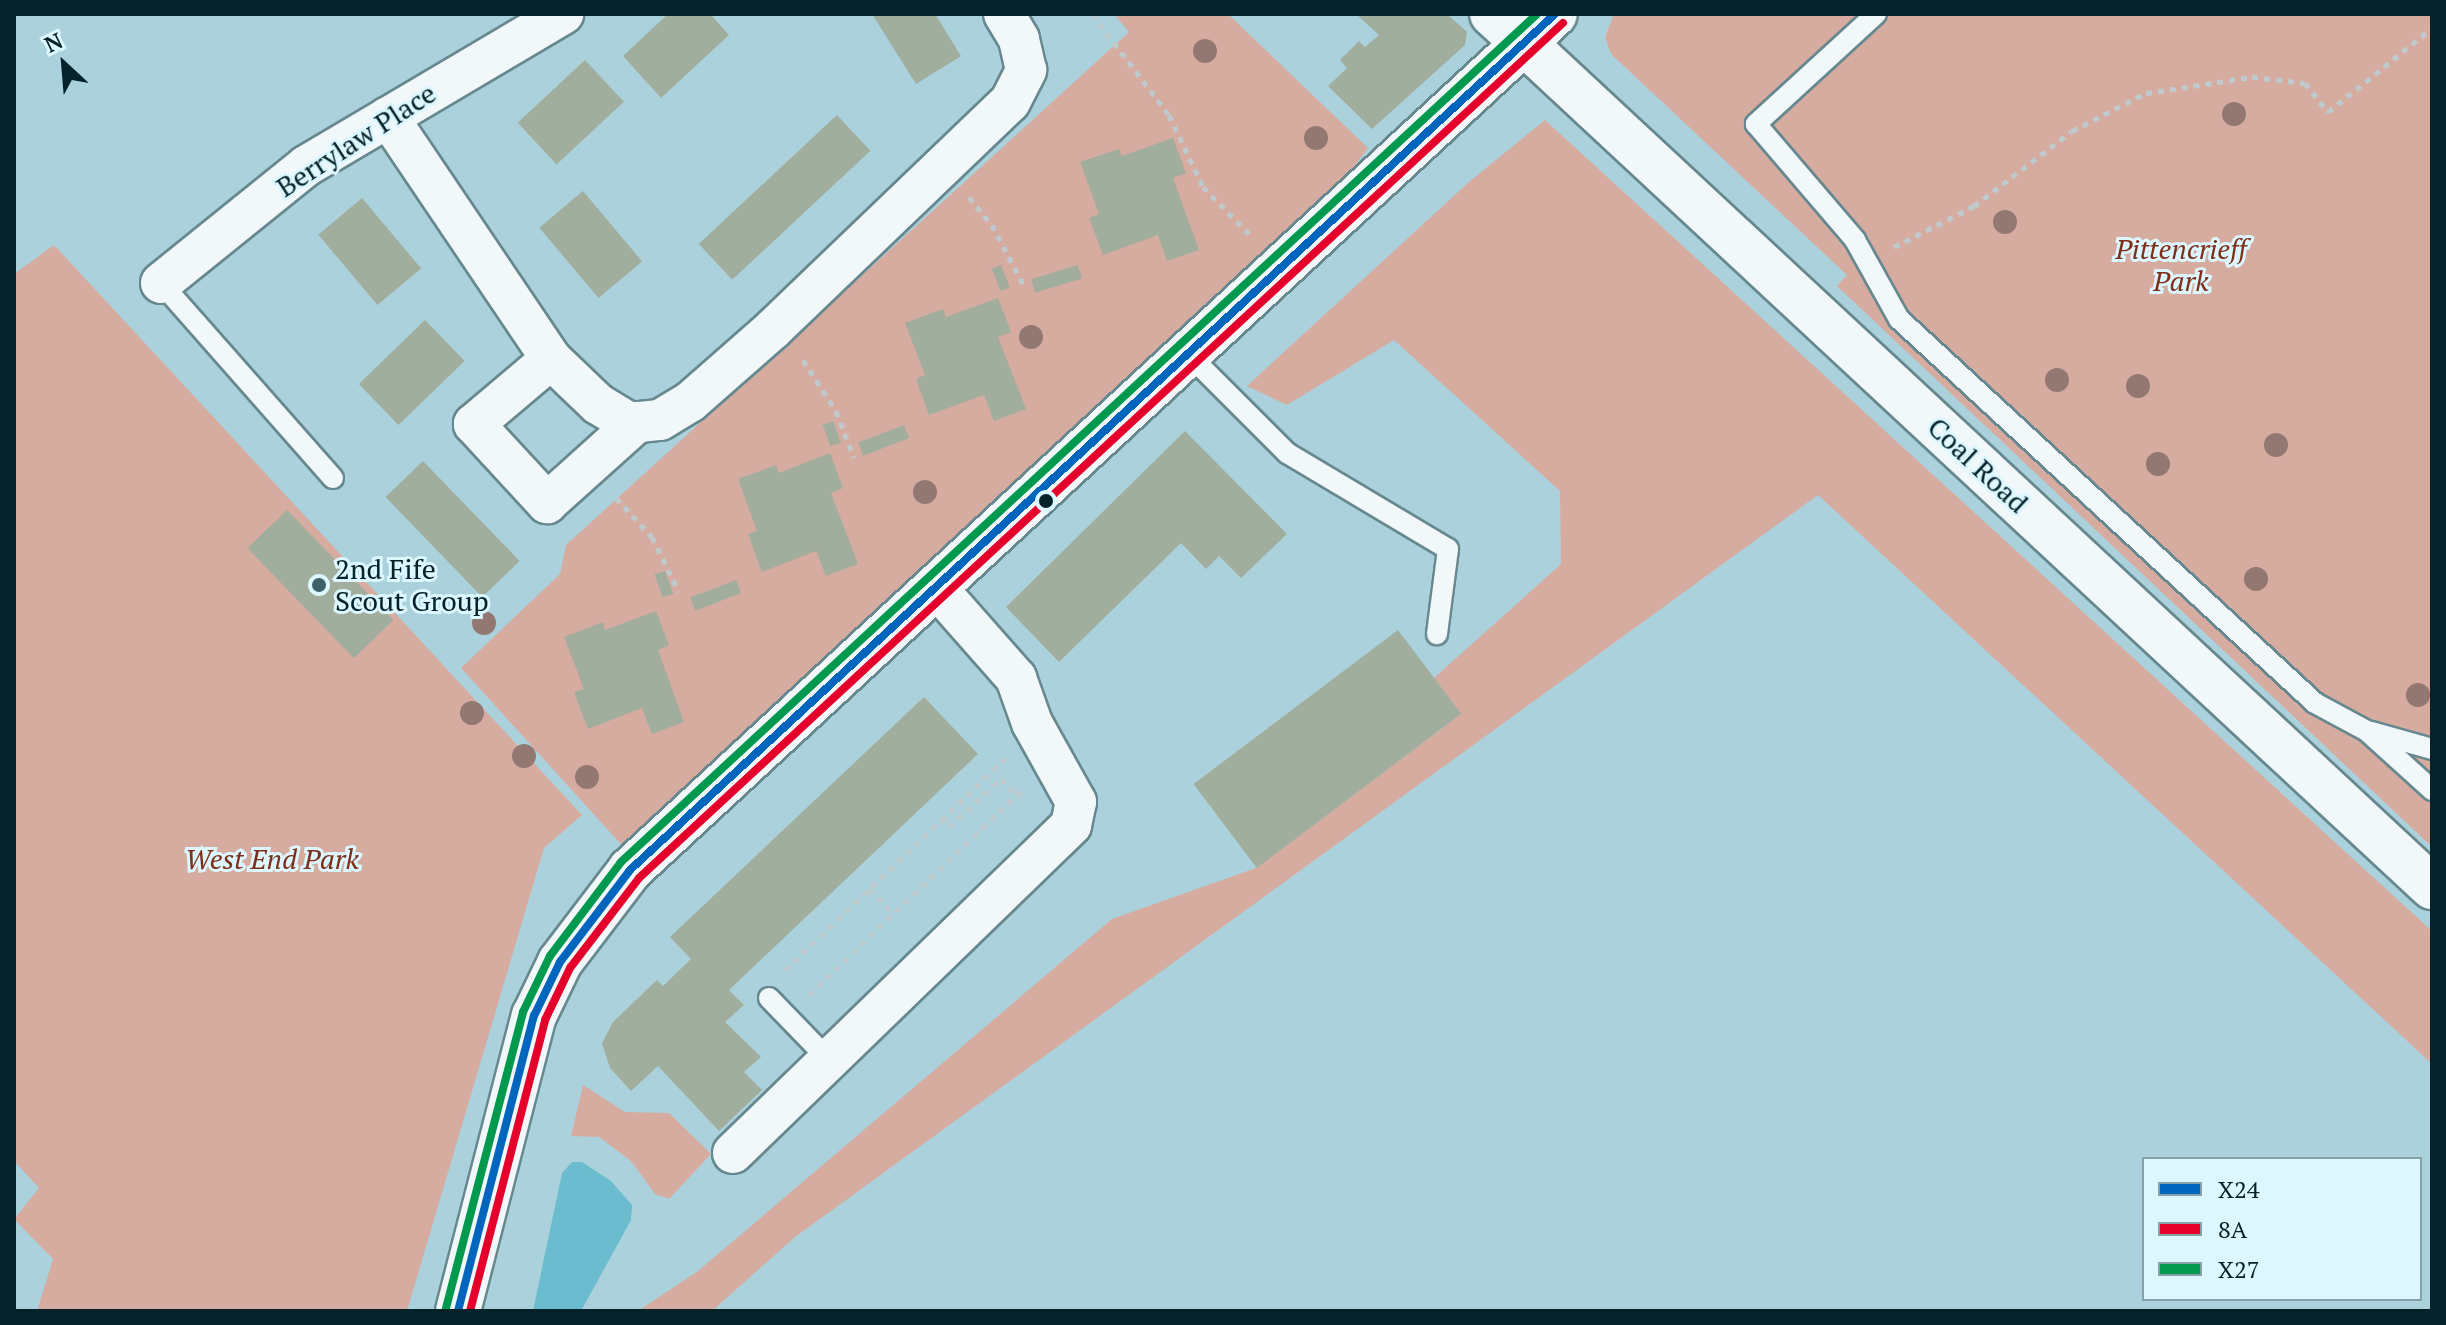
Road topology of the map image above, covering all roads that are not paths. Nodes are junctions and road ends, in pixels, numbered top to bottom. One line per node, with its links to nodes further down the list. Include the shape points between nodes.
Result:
1 (563, 14): 6 (street, Berrylaw Place)
2 (1004, 14): 10 (street, via 1019,39 1026,70 1010,102 690,402 660,420)
3 (1492, 14): 5 (main road, Coal Road)
4 (1876, 14): 14 (lane, via 1756,124 1855,240 1899,319 2315,703)
5 (1540, 28): 8 (main road); 17 (main road, Coal Road)
6 (388, 117): 7 (street, Berrylaw Place, via 306,166); 9 (street)
7 (161, 283): 11 (lane)
8 (1186, 352): 12 (main road); 13 (lane, via 1287,453 1448,549)
9 (551, 359): 10 (street, via 598,404); 10 (street, via 474,424 547,503)
10 (637, 422)
11 (333, 478)
12 (935, 586): 19 (street, via 1016,678 1076,802 1071,825); 21 (main road, via 630,870 560,962 534,1016)
13 (1437, 634)
14 (2367, 731): 15 (lane); 16 (lane)
15 (2432, 749)
16 (2432, 790)
17 (2432, 887)
18 (769, 998): 19 (lane)
19 (830, 1061): 20 (street)
20 (733, 1153)
21 (458, 1311)

